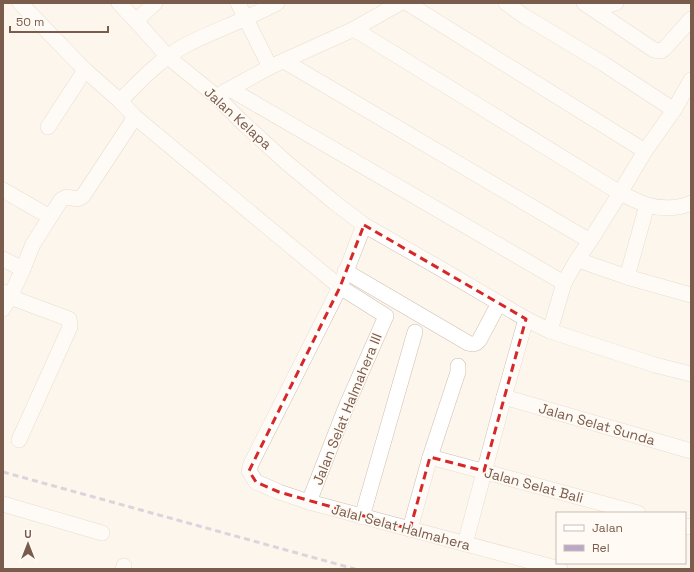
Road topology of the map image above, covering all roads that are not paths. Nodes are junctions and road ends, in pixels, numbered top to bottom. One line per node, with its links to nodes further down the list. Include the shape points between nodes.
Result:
1 (20, 3): 17 (street)
2 (119, 3): 13 (street, Jalan Kelapa)
3 (155, 3): 13 (street)
4 (238, 3): 11 (street)
5 (277, 3): 11 (street)
6 (400, 3): 14 (street)
7 (407, 3): 25 (street)
8 (506, 3): 22 (street)
9 (616, 3): 10 (street)
10 (589, 6): 12 (street, via 654,50 661,51)
11 (246, 18): 15 (street, via 187,44); 16 (street)
12 (691, 19)
13 (136, 21): 15 (street, Jalan Kelapa)
14 (354, 29): 16 (street); 27 (street)
15 (168, 57): 20 (street, Jalan Kelapa); 21 (street, via 145,75)
16 (277, 64): 19 (street); 32 (street)
17 (85, 70): 21 (street); 24 (street)
18 (691, 80): 22 (street)
19 (230, 89): 20 (street); 38 (street)
20 (216, 96): 31 (street, Jalan Kelapa, via 288,163)
21 (120, 101): 23 (street)
22 (674, 110): 25 (street)
23 (135, 117): 30 (street, via 83,196 61,200); 39 (street)
24 (48, 127)
25 (645, 151): 27 (street)
26 (3, 190): 30 (street)
27 (620, 193): 29 (street); 32 (street)
28 (691, 203): 29 (street, via 670,208)
29 (647, 205): 37 (street)
30 (50, 217): 35 (street, via 33,244)
31 (364, 225): 36 (street); 42 (street, Jalan Kelapa)
32 (590, 241): 38 (street)
33 (3, 259): 35 (street)
34 (578, 260): 37 (street)
35 (23, 269): 41 (street)
36 (345, 271): 39 (street); 42 (street, via 468,343 477,343)
37 (627, 277): 40 (street)
38 (564, 282): 44 (street)
39 (340, 287): 53 (street, Jalan Selat Halmahera III, via 386,316 346,407); 53 (street, Jalal Selat Halmahera, via 250,464 249,471 256,482)
40 (691, 295)
41 (5, 299): 49 (street, via 69,319 70,323)
42 (500, 304): 43 (street, Jalan Kelapa)
43 (526, 320): 44 (street, Jalan Kelapa); 48 (street)
44 (550, 331): 47 (street, Jalan Kelapa)
45 (415, 332): 56 (street)
46 (458, 366): 51 (street)
47 (691, 374)
48 (504, 397): 50 (street, Jalan Selat Sunda); 52 (street)
49 (20, 440)
50 (691, 452)
51 (430, 457): 52 (street, Jalan Selat Bali); 57 (street)
52 (484, 471): 55 (street, Jalan Selat Bali); 59 (street)
53 (309, 502): 56 (street, Jalal Selat Halmahera)
54 (3, 504): 58 (street)
55 (634, 512)
56 (362, 517): 57 (street, Jalal Selat Halmahera)
57 (410, 529): 59 (street, Jalal Selat Halmahera)
58 (102, 533)
59 (465, 544): 60 (street, Jalal Selat Halmahera)
60 (560, 569)

